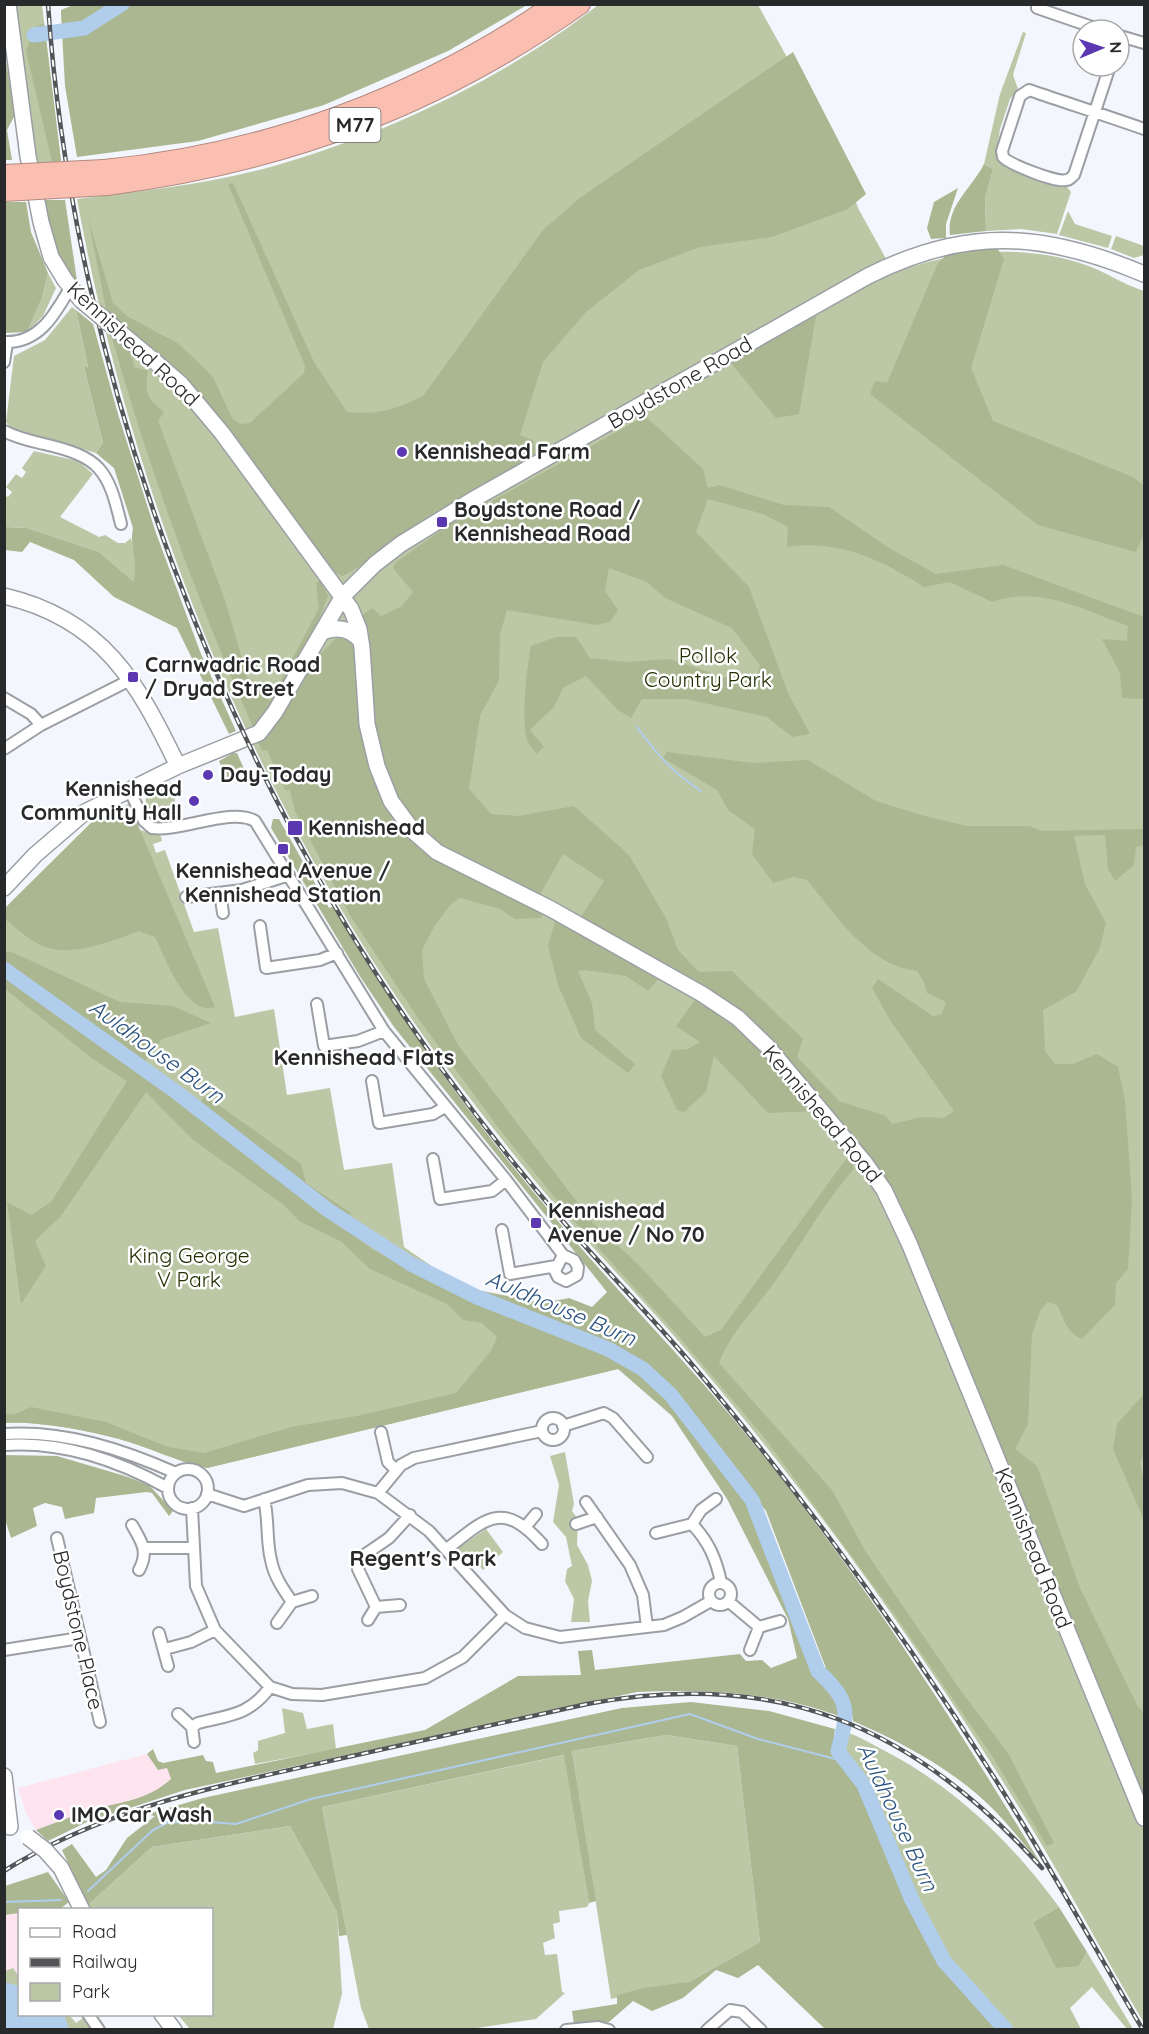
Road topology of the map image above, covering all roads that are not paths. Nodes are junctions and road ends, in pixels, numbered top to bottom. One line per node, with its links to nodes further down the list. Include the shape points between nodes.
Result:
1 (8, 4): 13 (street, Kennishead Road, via 37,203 51,257)
2 (555, 4): 10 (highway, M77, via 462,61 398,93 331,119)
3 (580, 4): 10 (highway, M77, via 470,74 313,142 222,166)
4 (1037, 8): 5 (street)
5 (1071, 20)
6 (1106, 78): 7 (street)
7 (1094, 112): 7 (street, via 1032,91 1022,94 1003,157 1063,181 1074,175); 8 (street)
8 (1144, 129)
9 (4, 175): 10 (highway, M77, bridge)
10 (106, 178): 11 (highway, M77, bridge)
11 (4, 191)
12 (1144, 274): 19 (street, Boydstone Road, via 1074,250 1016,240 966,242 917,253 868,276 433,523 375,564)
13 (75, 294): 14 (street, via 43,329 18,342); 19 (street, Kennishead Road, bridge, via 194,398)
14 (6, 343): 15 (street)
15 (4, 362)
16 (4, 431): 17 (street, via 87,458 110,482)
17 (121, 524)
18 (4, 596): 22 (street, via 57,615 83,631)
19 (343, 596): 20 (street, Boydstone Road); 21 (street, Kennishead Road)
20 (322, 632): 21 (street, via 346,630); 26 (street, Boydstone Road, via 259,734)
21 (361, 641): 97 (street, Kennishead Road, via 367,724 377,766 391,801 417,836 437,852 561,915 738,1018 766,1046 880,1184 909,1243)
22 (132, 679): 24 (street); 26 (street)
23 (4, 698): 24 (street)
24 (41, 725): 25 (street)
25 (4, 749)
26 (178, 766): 27 (street, Boydstone Road)
27 (129, 789): 28 (street, via 152,828 162,830 249,817 261,828); 29 (street, Boydstone Road, via 69,824)
28 (289, 875): 30 (street); 34 (street)
29 (6, 882)
30 (220, 893): 31 (street); 32 (street)
31 (186, 897)
32 (223, 913)
33 (260, 926): 34 (street, via 266,968 320,960)
34 (337, 953): 36 (street)
35 (317, 1004): 36 (street, via 324,1046 358,1041)
36 (384, 1031): 38 (street)
37 (372, 1081): 38 (street, via 379,1124 433,1114)
38 (446, 1107): 40 (street)
39 (433, 1159): 40 (street, via 440,1198 492,1191)
40 (506, 1180): 42 (street)
41 (502, 1230): 43 (street, via 510,1274)
42 (563, 1255): 43 (street); 43 (street, via 574,1260 577,1275 566,1281 558,1277)
43 (556, 1266)
44 (381, 1432): 48 (street, via 388,1462)
45 (4, 1434): 49 (street, via 51,1435 94,1443)
46 (4, 1445): 50 (street, via 85,1453 132,1468)
47 (647, 1457): 48 (street, via 604,1413 563,1426 561,1435 554,1440 542,1431 414,1458)
48 (396, 1470): 51 (street)
49 (176, 1473): 50 (street); 52 (street, via 190,1469 198,1472 206,1481)
50 (168, 1488): 56 (street, via 174,1503)
51 (378, 1493): 53 (street, via 342,1483 308,1485); 58 (street)
52 (207, 1494): 53 (street, via 244,1506); 56 (street, via 204,1501)
53 (264, 1499): 75 (street, via 270,1559 276,1578)
54 (716, 1499): 61 (street, via 701,1510)
55 (586, 1502): 59 (street)
56 (192, 1508): 68 (street)
57 (536, 1514): 63 (street)
58 (410, 1515): 69 (street); 77 (street, via 389,1538 360,1558 358,1569)
59 (597, 1517): 60 (street); 82 (street, via 630,1565 643,1595)
60 (576, 1524)
61 (692, 1524): 64 (street); 71 (street, via 713,1553)
62 (132, 1526): 67 (street)
63 (526, 1526): 66 (street); 69 (street, via 515,1518 486,1521)
64 (656, 1533)
65 (57, 1538): 86 (street, Boydstone Place)
66 (542, 1544)
67 (145, 1548): 68 (street); 70 (street)
68 (192, 1548): 84 (street, via 196,1586)
69 (447, 1550): 78 (street)
70 (139, 1570)
71 (721, 1582): 73 (street, via 711,1587); 74 (street, via 731,1591)
72 (312, 1596): 75 (street)
73 (711, 1601): 74 (street, via 718,1605); 82 (street, via 664,1625)
74 (728, 1601): 83 (street)
75 (292, 1602): 81 (street)
76 (400, 1605): 77 (street)
77 (376, 1608): 79 (street)
78 (505, 1615): 82 (street, via 525,1628 560,1637); 91 (street, via 463,1657 425,1678 322,1695 292,1694)
79 (368, 1620)
80 (780, 1621): 83 (street)
81 (277, 1623)
82 (647, 1627)
83 (759, 1627): 89 (street)
84 (215, 1630): 87 (street, via 191,1642); 91 (street)
85 (159, 1633): 87 (street)
86 (80, 1638): 88 (street); 93 (street, Boydstone Place)
87 (165, 1648): 90 (street)
88 (4, 1650)
89 (750, 1650)
90 (168, 1666)
91 (270, 1687): 94 (street, via 246,1711 198,1722)
92 (178, 1714): 94 (street)
93 (100, 1722)
94 (192, 1727): 95 (street)
95 (194, 1742)
96 (4, 1776): 98 (street)
97 (1144, 1818)
98 (7, 1826): 99 (street, bridge, via 28,1837 62,1868)
99 (81, 1908)
100 (90, 2016): 102 (street)
101 (164, 2016): 103 (street)
102 (99, 2030)
103 (174, 2030)
104 (566, 2030): 105 (street)
105 (609, 2030)
106 (707, 2030): 107 (street, via 730,2010 742,2012)
107 (760, 2030)

